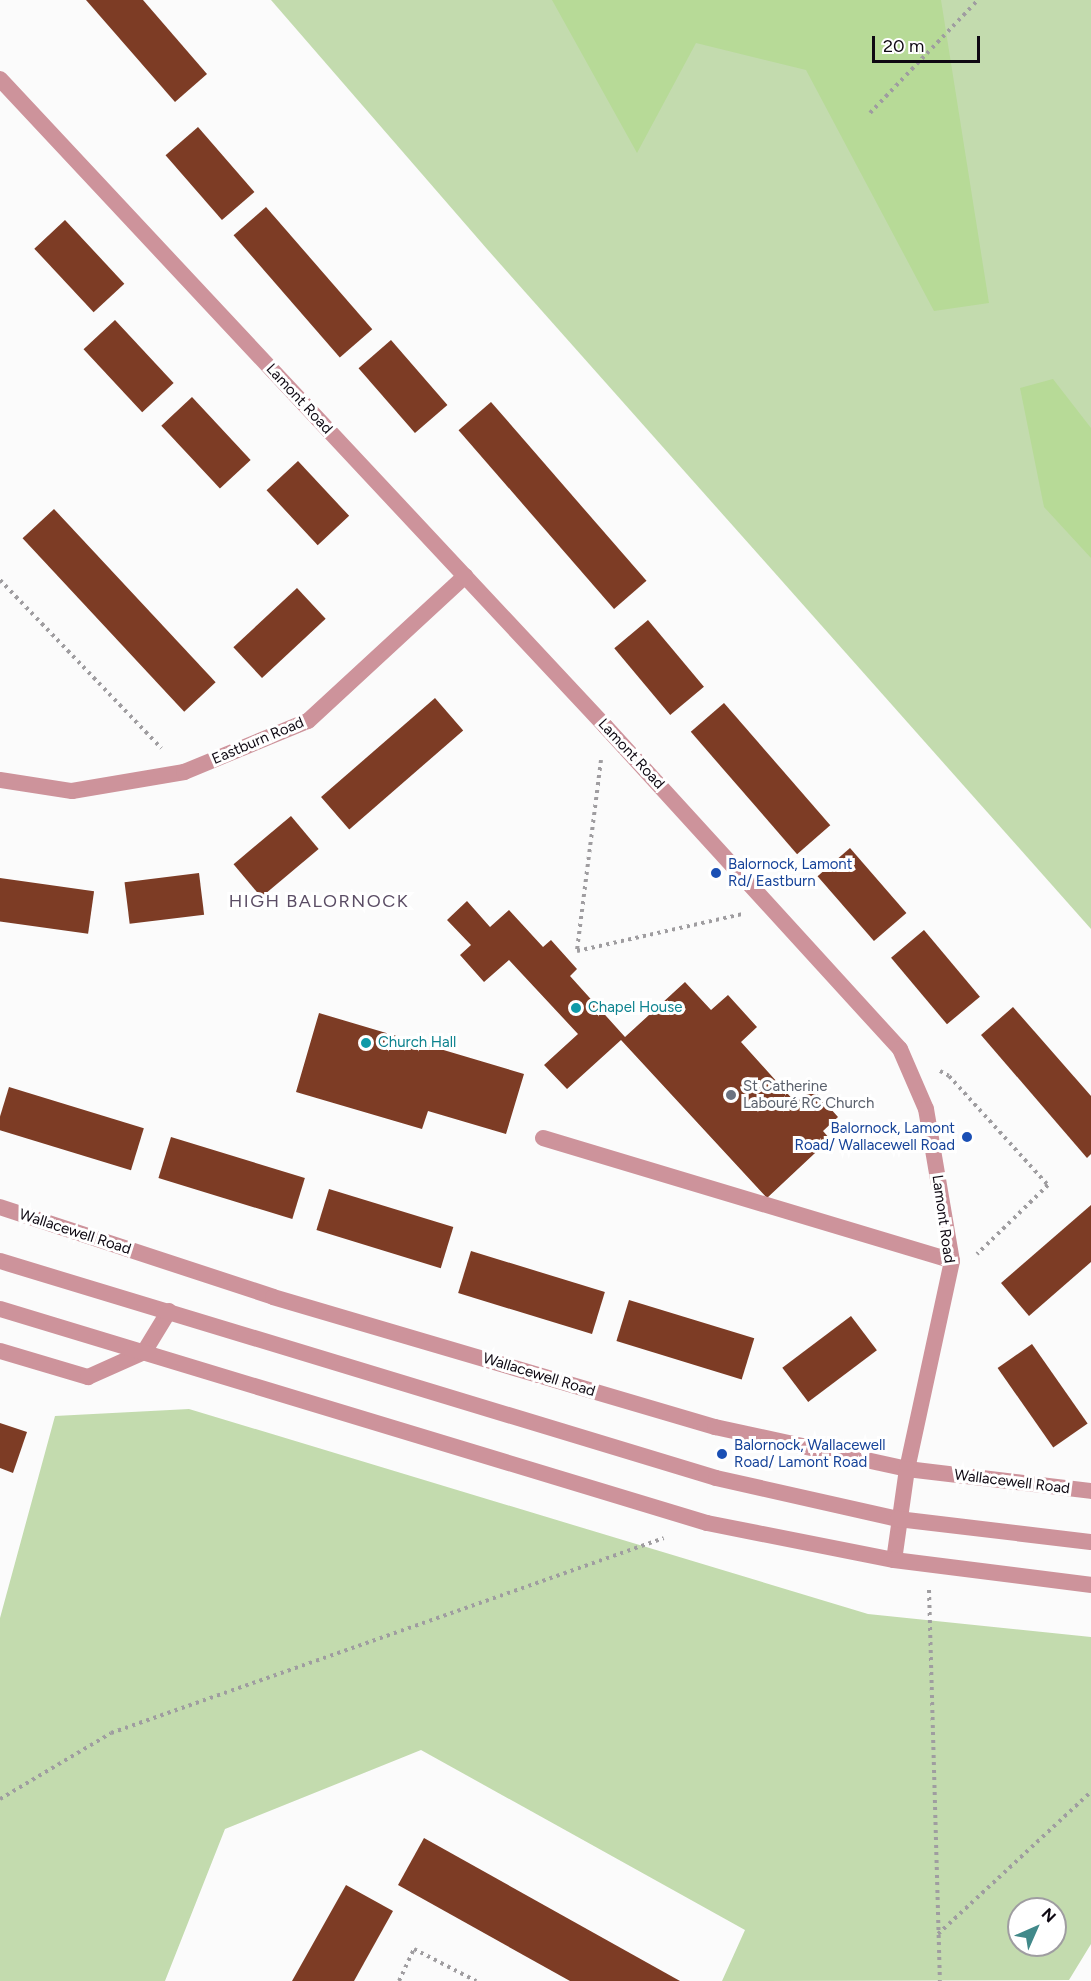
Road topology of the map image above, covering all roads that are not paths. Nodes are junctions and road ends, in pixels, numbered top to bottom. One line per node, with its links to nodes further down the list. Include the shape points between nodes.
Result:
1 (2, 87): 2 (street, Lamont Road)
2 (465, 576): 3 (street, Eastburn Road, via 308,722 184,772 72,791); 7 (street, Lamont Road, via 900,1049 926,1109)
3 (0, 780)
4 (543, 1138): 7 (street)
5 (0, 1207): 12 (street, Wallacewell Road, via 273,1297 714,1427)
6 (0, 1261): 9 (street)
7 (952, 1261): 12 (street, Lamont Road)
8 (0, 1309): 11 (street)
9 (169, 1311): 11 (street); 14 (street, via 716,1478)
10 (0, 1351): 11 (street, via 87,1377)
11 (144, 1352): 16 (street, via 707,1523)
12 (907, 1469): 13 (street, Wallacewell Road); 14 (street, Lamont Road)
13 (1091, 1491)
14 (898, 1519): 15 (street); 16 (street, Lamont Road)
15 (1091, 1542)
16 (894, 1560): 17 (street)
17 (1091, 1585)

